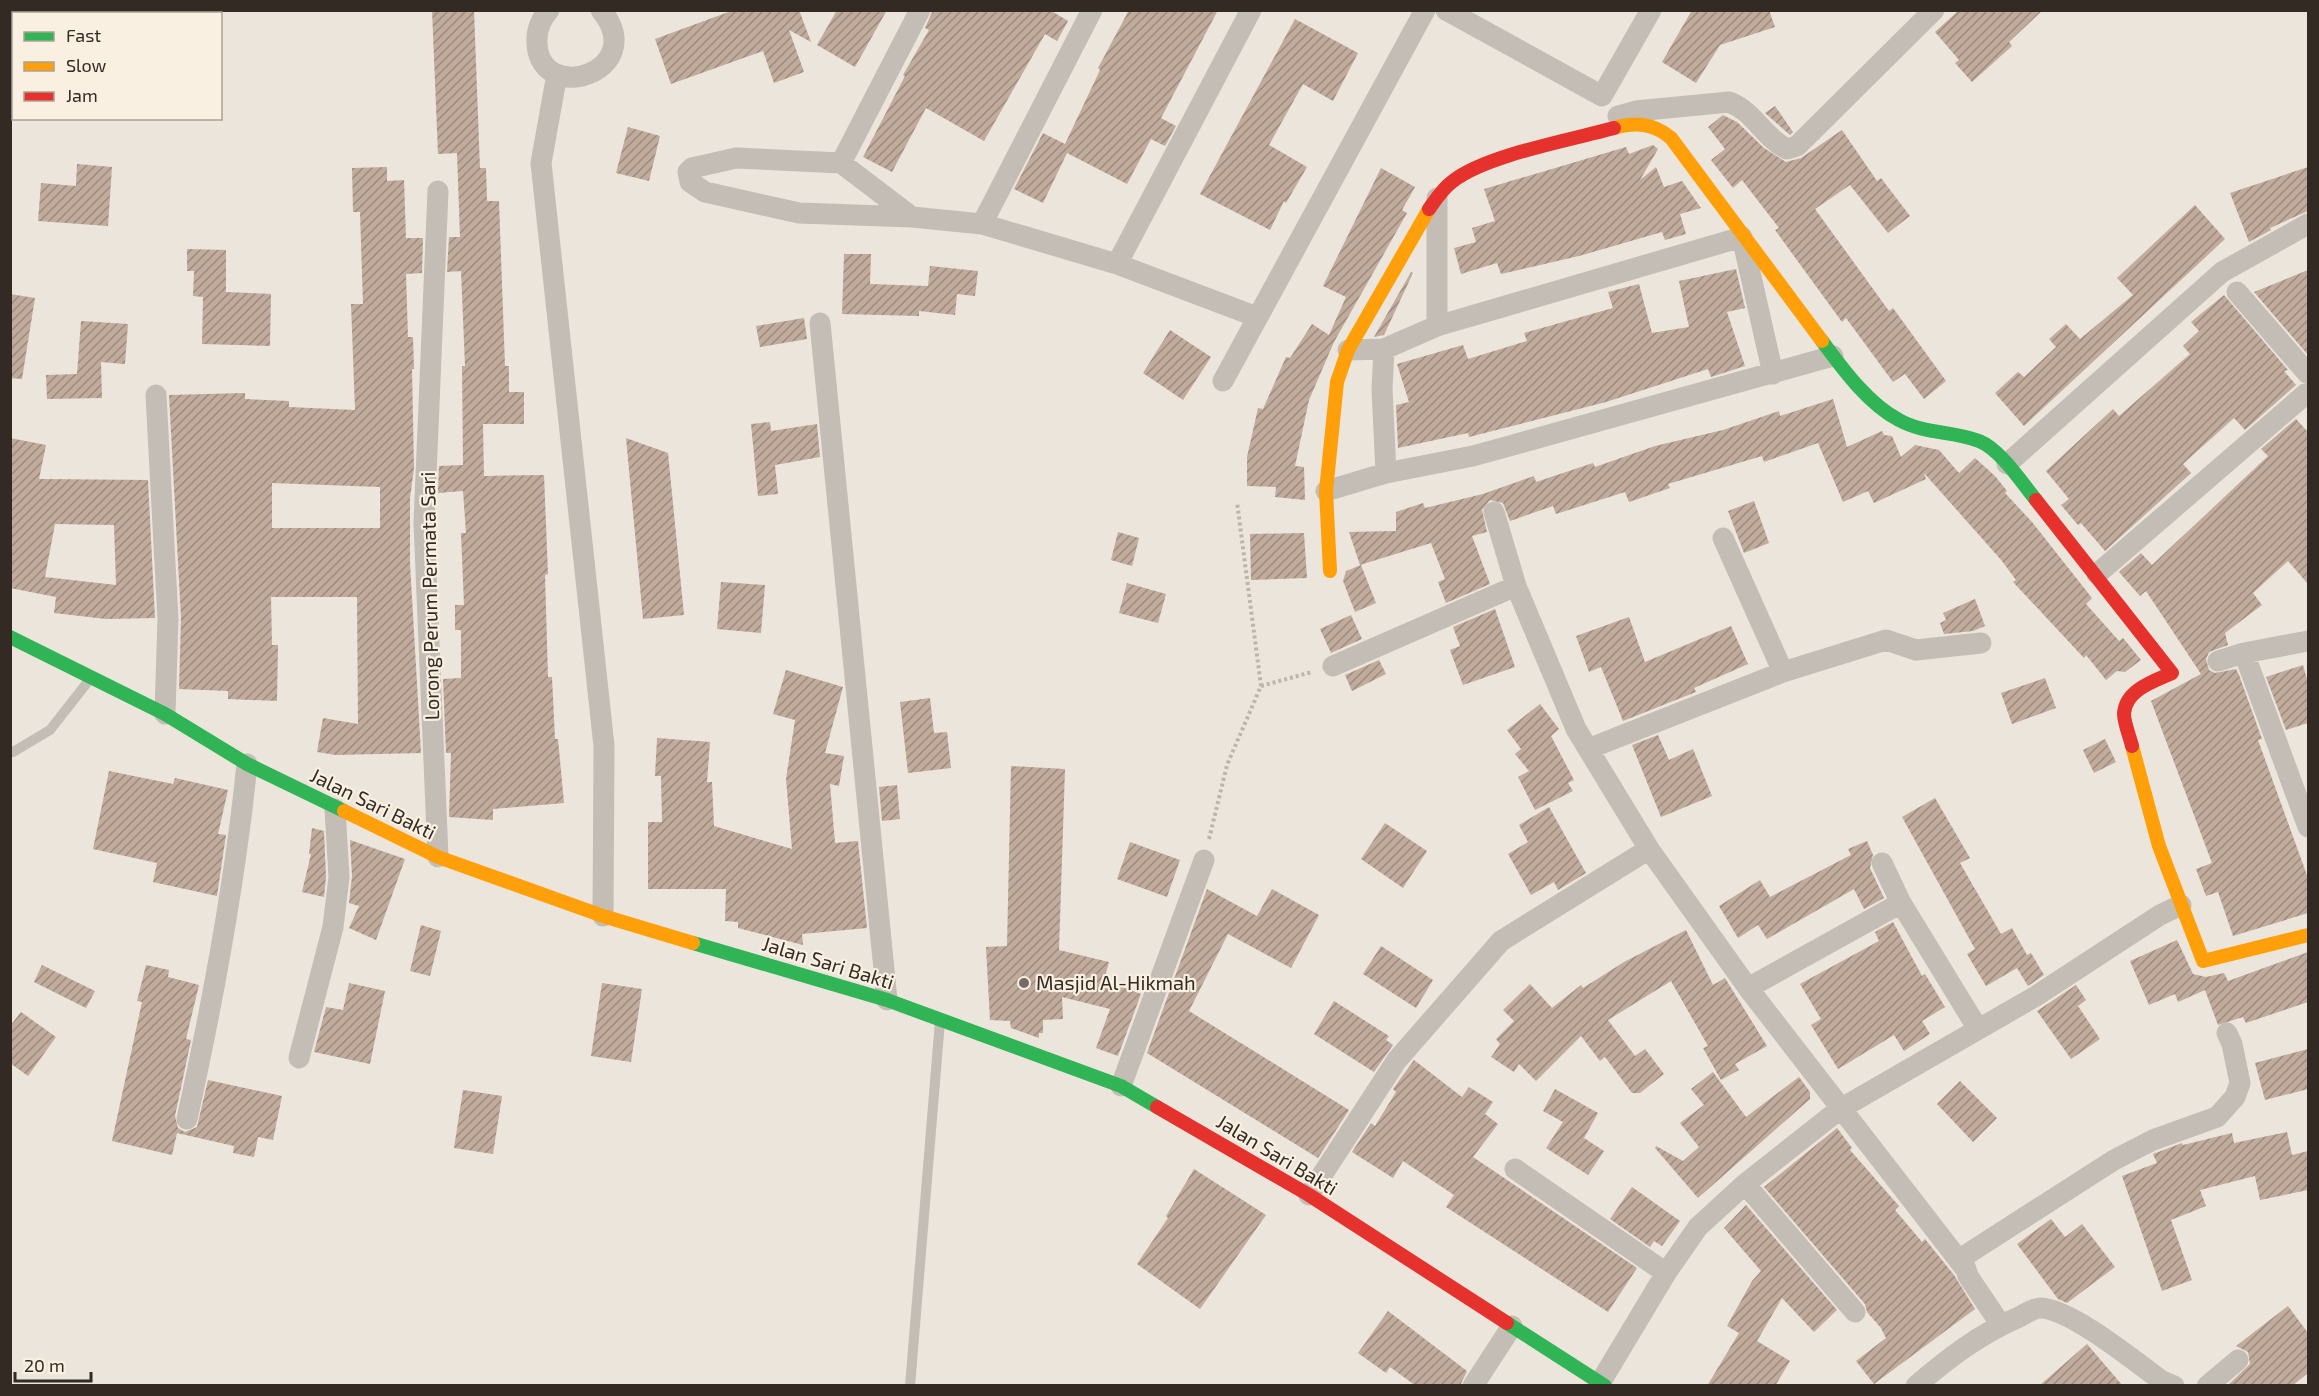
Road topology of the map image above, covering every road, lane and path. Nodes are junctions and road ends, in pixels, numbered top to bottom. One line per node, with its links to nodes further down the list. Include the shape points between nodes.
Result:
1 (549, 10): 10 (street, via 536,33 537,50)
2 (601, 10): 10 (street, via 610,21 614,37 612,53 603,67 589,76 573,79)
3 (920, 10): 12 (street)
4 (1092, 10): 16 (street)
5 (1251, 10): 19 (street)
6 (1425, 10): 21 (street)
7 (1651, 10): 9 (street, via 1602,96)
8 (1934, 10): 11 (street, via 1797,146 1787,149 1779,145 1742,106 1729,102 1636,111)
9 (1458, 13)
10 (557, 74): 63 (street, via 541,164 604,746)
11 (1595, 131): 14 (street, via 1468,171); 18 (street, via 1644,123 1660,128)
12 (841, 163): 15 (street); 15 (street, via 736,158 692,168 687,176 705,192 799,213)
13 (438, 191): 58 (street, Lorong Perum Permata Sari, via 424,523)
14 (1437, 198): 23 (street); 25 (street, via 1414,230)
15 (912, 217): 16 (street)
16 (982, 224): 19 (street)
17 (2308, 224): 32 (street, via 2222,272)
18 (1742, 237): 23 (street); 26 (street); 27 (street)
19 (1117, 264): 21 (street)
20 (2237, 292): 28 (street)
21 (1257, 317): 29 (street)
22 (820, 323): 66 (street)
23 (1437, 326): 24 (street)
24 (1384, 349): 25 (street); 33 (street)
25 (1348, 350): 34 (street, via 1337,382)
26 (1833, 356): 27 (street); 32 (street, via 1896,419 1915,428 1980,441)
27 (1773, 374): 33 (street, via 1473,456)
28 (2308, 374)
29 (1223, 381)
30 (2308, 393): 39 (street)
31 (156, 395): 50 (street, via 168,618)
32 (2007, 464): 39 (street)
33 (1386, 473): 34 (street)
34 (1326, 490): 38 (street)
35 (1237, 502): 49 (path)
36 (1494, 512): 40 (street)
37 (1723, 538): 47 (street)
38 (1330, 572)
39 (2097, 574): 62 (street, via 2172,674 2139,688 2128,700 2124,714 2159,846)
40 (1516, 586): 46 (street); 51 (street)
41 (10, 637): 48 (street, Jalan Sari Bakti)
42 (2308, 641): 44 (street)
43 (1981, 644): 47 (street, via 1916,650 1886,640)
44 (2244, 653): 45 (street); 54 (street)
45 (2218, 661)
46 (1333, 666): 49 (path)
47 (1783, 672): 51 (street)
48 (90, 678): 50 (street, Jalan Sari Bakti); 52 (lane, via 50,730)
49 (1261, 686): 59 (path, via 1227,765)
50 (165, 714): 53 (street, Jalan Sari Bakti)
51 (1588, 749): 57 (street)
52 (13, 752)
53 (247, 764): 55 (street, Jalan Sari Bakti); 73 (street, via 214,996)
54 (2302, 790): 56 (street)
55 (335, 809): 58 (street, Jalan Sari Bakti); 70 (street, via 339,878 333,927)
56 (2308, 827)
57 (1649, 849): 65 (street); 76 (street, via 1501,941 1398,1060)
58 (438, 857): 63 (street, Jalan Sari Bakti)
59 (1204, 860): 71 (street)
60 (1882, 863): 61 (street)
61 (1902, 903): 65 (street); 68 (street)
62 (2181, 905): 64 (street, via 2203,961); 68 (street)
63 (603, 916): 66 (street, Jalan Sari Bakti)
64 (2308, 935)
65 (1748, 988): 72 (street)
66 (887, 1000): 67 (street, Jalan Sari Bakti)
67 (940, 1021): 71 (street, Jalan Sari Bakti); 84 (lane)
68 (1978, 1029): 72 (street)
69 (2227, 1033): 77 (street, via 2240,1083 2235,1097 2217,1117 2153,1140 2114,1160 1969,1251 1963,1260)
70 (298, 1058)
71 (1121, 1086): 76 (street, Jalan Sari Bakti)
72 (1840, 1108): 75 (street); 77 (street)
73 (187, 1119)
74 (1515, 1169): 78 (street)
75 (1745, 1184): 78 (street, via 1698,1227); 79 (street)
76 (1309, 1195): 81 (street, Jalan Sari Bakti)
77 (1964, 1268): 80 (street)
78 (1666, 1273): 83 (street)
79 (1855, 1312)
80 (2001, 1325): 86 (street, via 1953,1353); 87 (street, via 2040,1308 2058,1313 2090,1330 2162,1382)
81 (1512, 1326): 83 (street, Jalan Sari Bakti); 85 (street)
82 (2238, 1360): 88 (street)
83 (1602, 1384)
84 (910, 1386)
85 (1473, 1386)
86 (1916, 1386)
87 (2174, 1386)
88 (2207, 1386)

